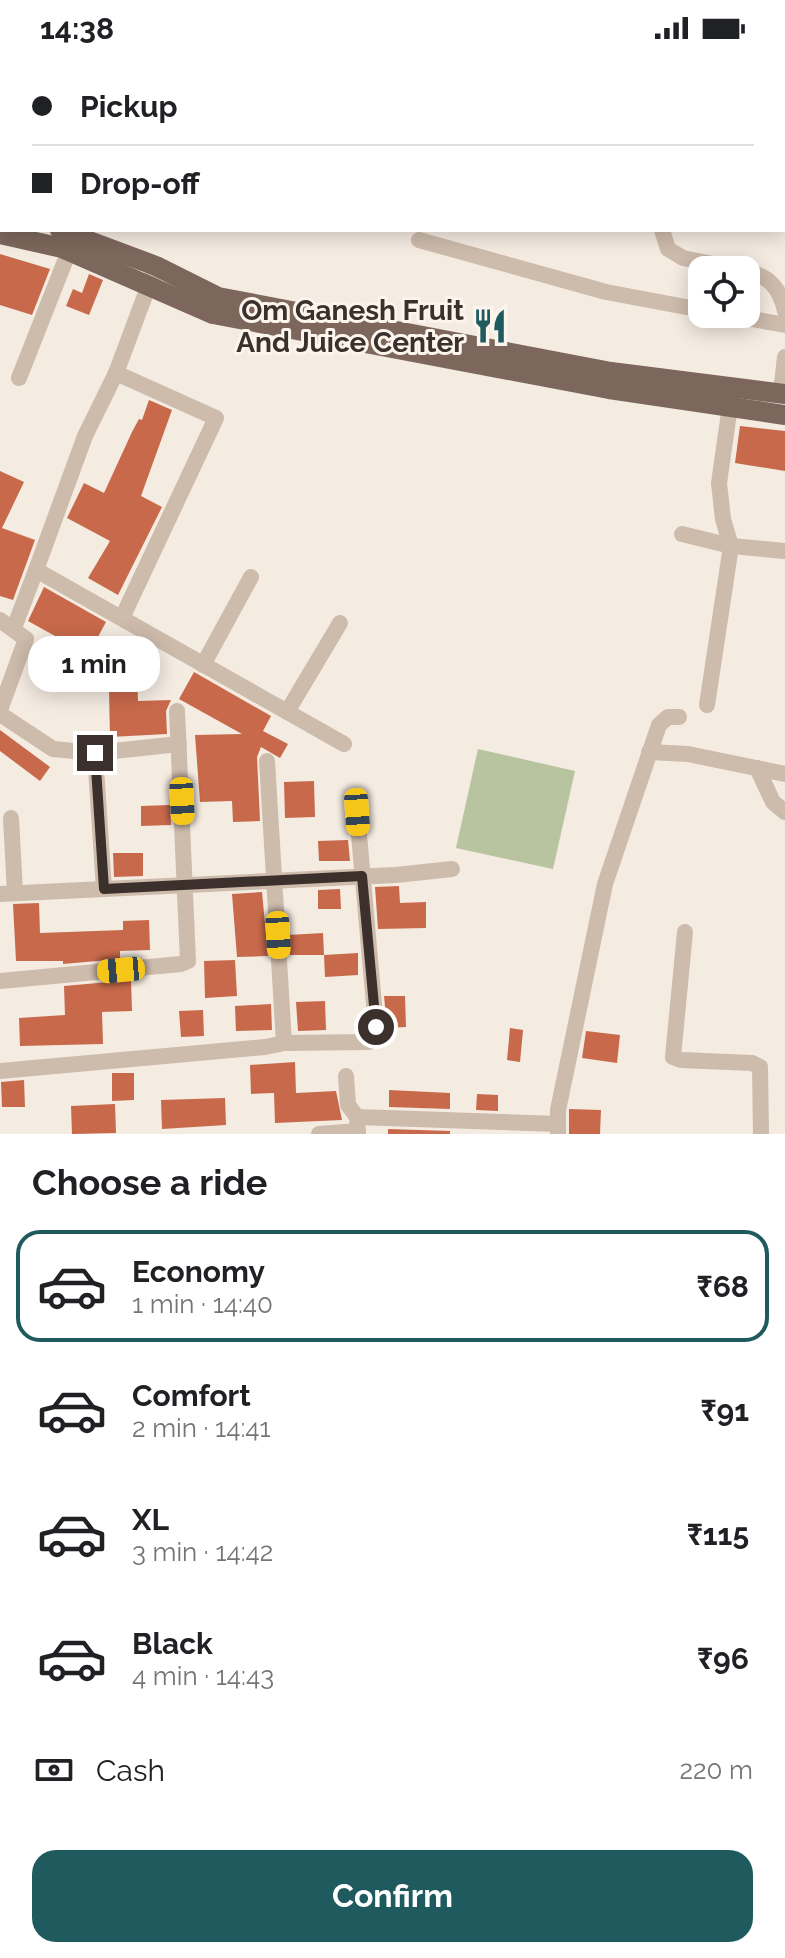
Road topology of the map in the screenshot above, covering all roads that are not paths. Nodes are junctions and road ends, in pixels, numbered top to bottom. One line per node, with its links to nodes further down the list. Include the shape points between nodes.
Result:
1 (64, 232): 7 (main road)
2 (663, 232): 6 (street, via 668,249)
3 (0, 234): 5 (main road)
4 (419, 240): 9 (street, via 606,292)
5 (69, 251): 7 (main road); 15 (street)
6 (688, 259)
7 (152, 276): 14 (street); 16 (main road, via 218,297 611,372); 17 (main road, via 213,314 609,389)
8 (760, 277): 10 (street, via 771,281)
9 (688, 307)
10 (785, 311)
11 (760, 320): 12 (street)
12 (785, 325)
13 (785, 357): 16 (street)
14 (116, 373): 22 (street, via 85,436); 24 (street, via 216,418)
15 (19, 378)
16 (783, 393)
17 (730, 406): 18 (main road); 20 (street, via 719,483)
18 (785, 415)
19 (682, 534): 20 (street)
20 (731, 546): 21 (street); 28 (street)
21 (785, 551)
22 (36, 570): 24 (street); 26 (street)
23 (251, 577): 27 (street)
24 (122, 618): 27 (street)
25 (340, 623): 30 (street)
26 (7, 624): 35 (street, via 24,634 26,644 3,699 3,716 53,749)
27 (203, 665): 30 (street)
28 (707, 705)
29 (177, 711): 32 (street)
30 (287, 712): 33 (street)
31 (679, 717): 34 (street, via 668,717 659,725)
32 (179, 744): 35 (street); 45 (street)
33 (344, 744)
34 (649, 752): 37 (street); 54 (street, via 605,884)
35 (95, 753): 46 (street)
36 (267, 761): 44 (street)
37 (757, 768): 38 (street); 40 (street, via 773,802)
38 (785, 774)
39 (357, 812): 43 (street)
40 (785, 812)
41 (11, 818): 47 (street)
42 (452, 869): 43 (street)
43 (362, 876): 44 (street); 50 (street, via 374,1037 369,1042)
44 (274, 881): 45 (street); 50 (street)
45 (186, 885): 46 (street); 49 (street, via 188,961)
46 (104, 889): 47 (street)
47 (8, 894)
48 (685, 932): 56 (street, via 673,1057 760,1067)
49 (0, 981)
50 (284, 1043): 51 (street)
51 (0, 1071)
52 (346, 1076): 53 (street, via 348,1105)
53 (357, 1127): 54 (street); 55 (street)
54 (558, 1129)
55 (319, 1134)
56 (761, 1134)

